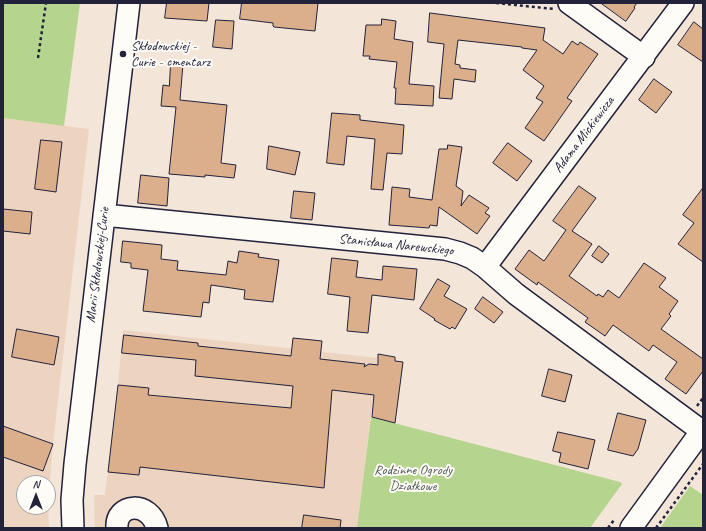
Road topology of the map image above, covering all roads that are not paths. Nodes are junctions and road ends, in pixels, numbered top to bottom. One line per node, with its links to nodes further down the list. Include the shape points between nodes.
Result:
1 (129, 3): 5 (street, Marii Skłodowskiej-Curie)
2 (683, 3): 4 (street, Adama Mickiewicza)
3 (563, 6): 4 (street)
4 (644, 57): 6 (street, Adama Mickiewicza)
5 (104, 215): 6 (street, Stanisława Narewskiego, via 444,249 472,258); 8 (street, Marii Skłodowskiej-Curie, via 75,464)
6 (485, 267): 7 (street, Stanisława Narewskiego, via 516,294)
7 (702, 431): 11 (street)
8 (73, 528)
9 (118, 528): 10 (street, via 119,517 125,510 135,508 150,513)
10 (157, 528)
11 (631, 528)

